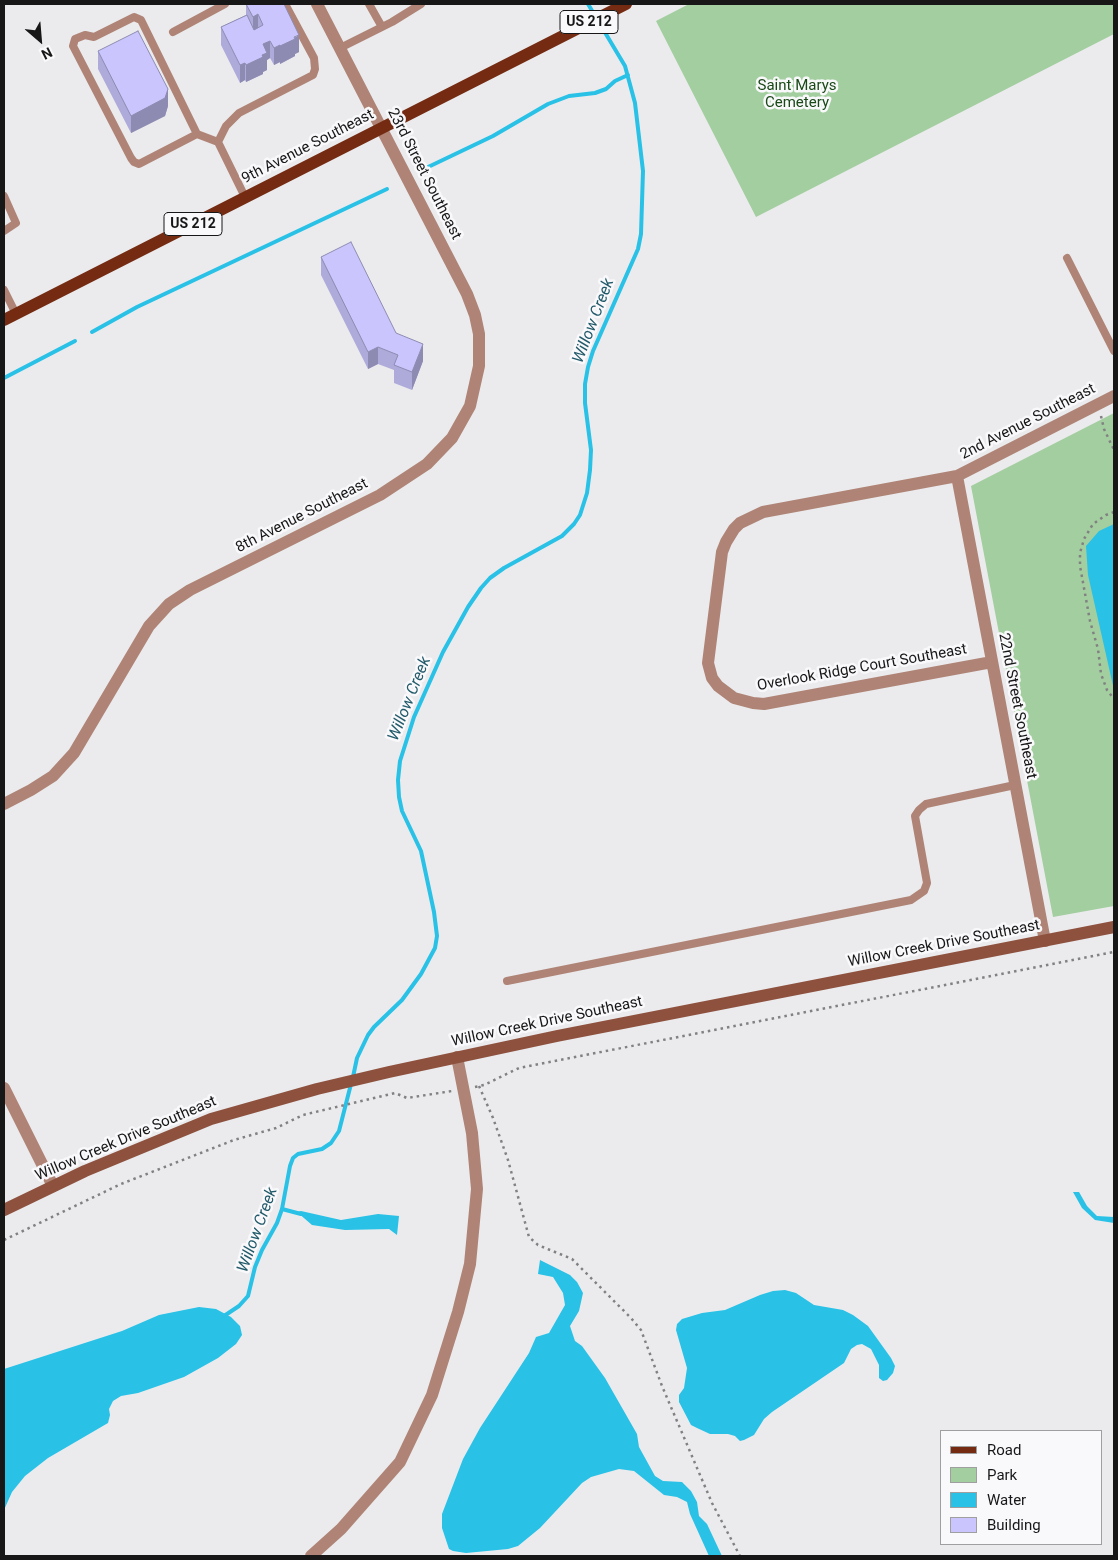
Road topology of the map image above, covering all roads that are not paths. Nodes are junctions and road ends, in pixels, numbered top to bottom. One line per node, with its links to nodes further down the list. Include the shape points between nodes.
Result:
1 (225, 4): 8 (lane)
2 (286, 4): 12 (lane, via 314,58 316,69 313,75 239,113 226,126)
3 (317, 4): 9 (street, 23rd Street Southeast)
4 (369, 4): 7 (lane)
5 (422, 4): 7 (lane)
6 (626, 4): 10 (main road, 9th Avenue Southeast / US 212)
7 (382, 27): 9 (lane)
8 (172, 32)
9 (340, 48): 10 (street, 23rd Street Southeast)
10 (382, 128): 14 (main road, 9th Avenue Southeast / US 212); 21 (street, 23rd Street Southeast, via 476,315)
11 (197, 134): 11 (lane, via 141,20 134,17 94,37 85,35 75,39 73,46 134,162 140,164); 12 (lane)
12 (218, 142): 14 (lane)
13 (4, 196): 15 (lane, via 16,223)
14 (246, 197): 18 (main road, 9th Avenue Southeast / US 212)
15 (4, 231)
16 (1067, 258): 20 (lane)
17 (4, 290): 18 (lane)
18 (16, 314): 19 (main road, 9th Avenue Southeast / US 212)
19 (4, 320)
20 (1114, 351)
21 (478, 366): 26 (street, 8th Avenue Southeast, via 470,406 452,438 427,464 380,494 169,604 149,626 74,753 53,776)
22 (1114, 396): 23 (street, 2nd Avenue Southeast)
23 (957, 476): 24 (street, 22nd Street Southeast); 24 (street, Overlook Ridge Court Southeast, via 763,512 740,523 722,552 707,656 709,671 725,693 742,701 764,704)
24 (992, 662): 25 (street, 22nd Street Southeast)
25 (1015, 785): 28 (street, 22nd Street Southeast); 29 (lane, via 926,804 919,810 915,816 926,883 924,891 911,900)
26 (4, 804)
27 (1114, 927): 28 (main road, Willow Creek Drive Southeast)
28 (1045, 941): 30 (main road, Willow Creek Drive Southeast)
29 (507, 981)
30 (457, 1057): 32 (main road, Willow Creek Drive Southeast, via 317,1088 211,1119); 34 (street, via 472,1132 477,1189 470,1264 458,1312 432,1396 400,1462 341,1529)
31 (4, 1088): 32 (street)
32 (53, 1186): 33 (main road, Willow Creek Drive Southeast)
33 (4, 1210)
34 (311, 1556)

